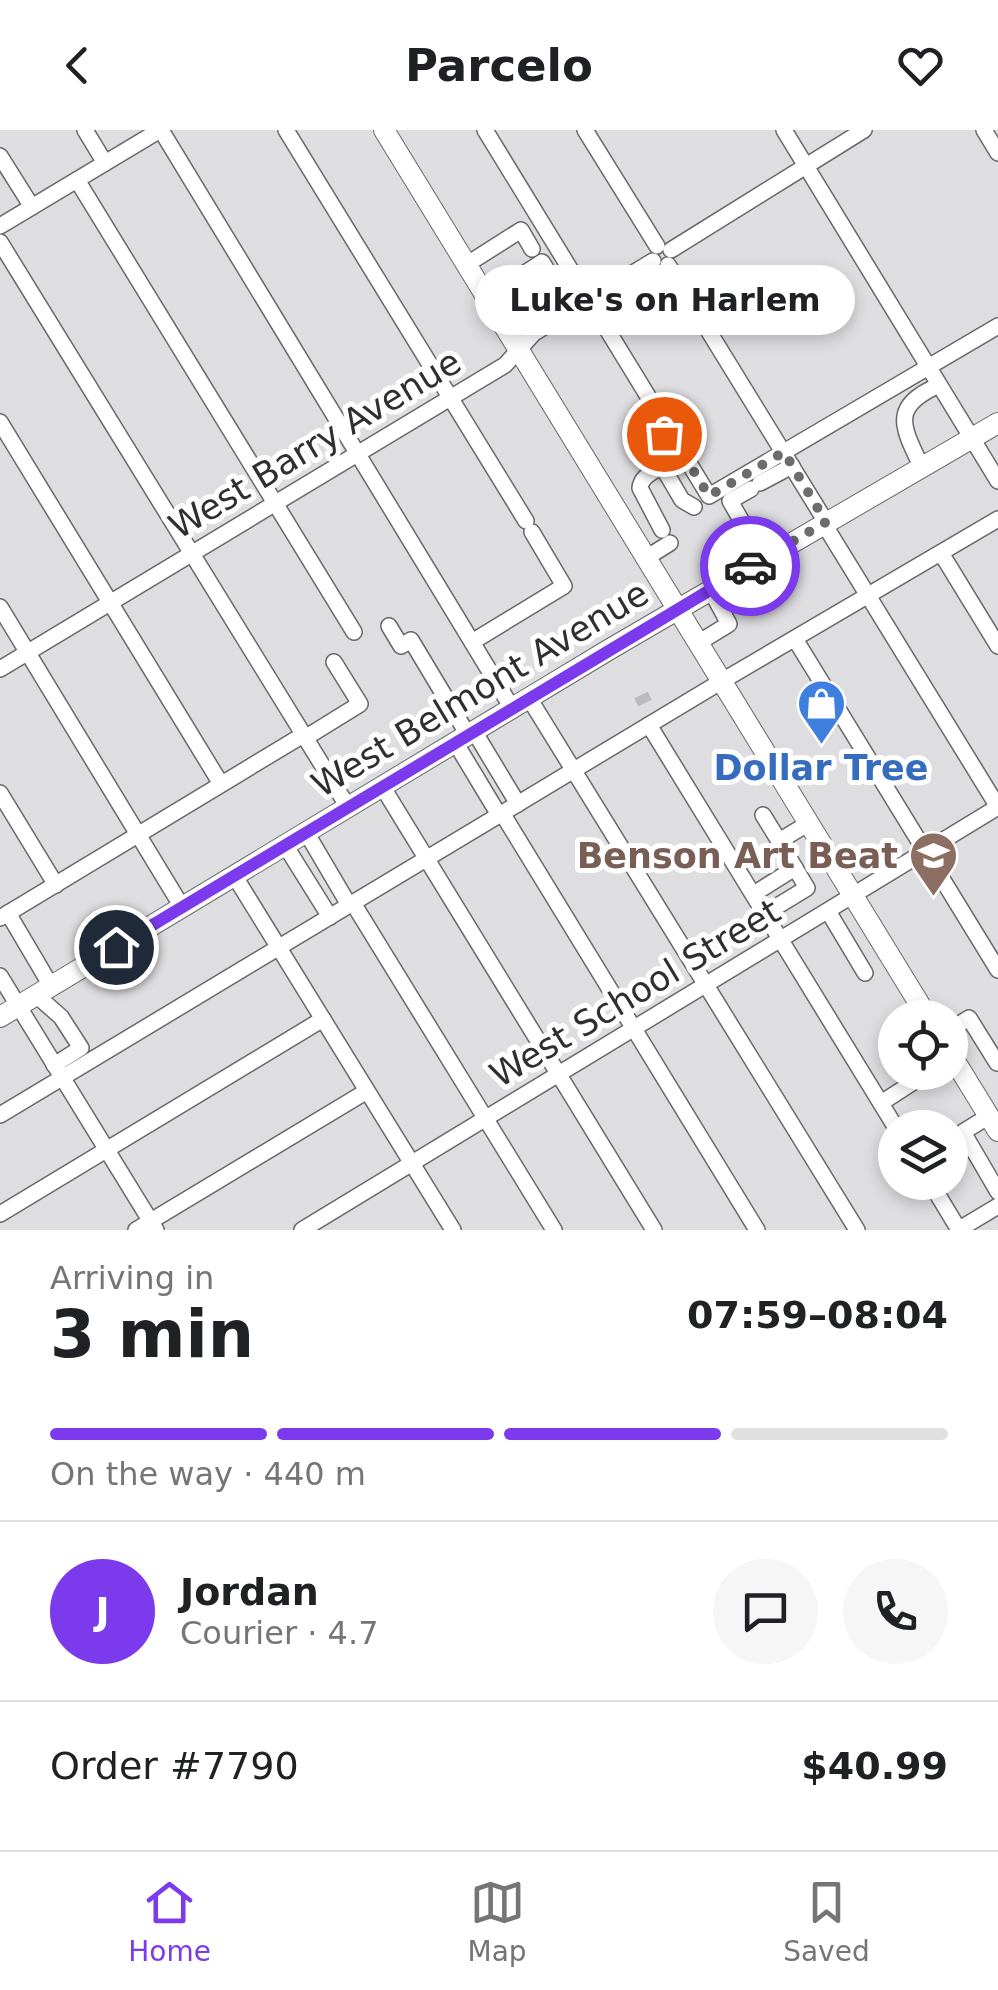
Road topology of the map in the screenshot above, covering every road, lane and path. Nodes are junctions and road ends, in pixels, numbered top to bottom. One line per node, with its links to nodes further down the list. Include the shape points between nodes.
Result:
1 (85, 130): 12 (street)
2 (160, 130): 12 (street); 32 (street)
3 (286, 130): 28 (street)
4 (384, 130): 20 (main road)
5 (485, 130): 22 (street)
6 (585, 130): 18 (street)
7 (784, 130): 13 (street)
8 (864, 130): 13 (street, West Barry Avenue)
9 (984, 130): 10 (street)
10 (998, 152)
11 (0, 156): 15 (street)
12 (105, 163): 14 (street)
13 (806, 166): 18 (street, West Barry Avenue); 26 (street)
14 (77, 180): 15 (street); 37 (street)
15 (32, 207): 16 (street)
16 (0, 226)
17 (0, 242): 44 (street)
18 (662, 255): 22 (street, West Barry Avenue); 33 (street)
19 (537, 256): 20 (street, via 521,230); 21 (street); 23 (street)
20 (466, 265): 21 (main road)
21 (486, 296): 25 (main road)
22 (588, 300): 23 (street, West Barry Avenue); 33 (street, via 709,496)
23 (571, 310): 25 (street, West Barry Avenue)
24 (998, 326): 26 (street)
25 (519, 350): 28 (street, West Barry Avenue); 39 (main road)
26 (929, 367): 27 (street); 33 (street)
27 (940, 385): 31 (street); 34 (street, via 919,394 904,419)
28 (450, 398): 32 (street, West Barry Avenue); 58 (street, via 564,586)
29 (0, 422): 50 (street)
30 (998, 423): 31 (main road, West Belmont Avenue)
31 (972, 438): 34 (main road, West Belmont Avenue); 35 (street)
32 (356, 454): 37 (street, West Barry Avenue); 58 (street)
33 (788, 459): 41 (street); 42 (street, via 730,500)
34 (922, 468): 41 (main road, West Belmont Avenue)
35 (998, 481)
36 (638, 494): 39 (street)
37 (275, 503): 44 (street, West Barry Avenue); 56 (street)
38 (694, 508): 45 (street, via 665,472 648,474 640,488 666,537)
39 (616, 509): 45 (main road)
40 (998, 519): 43 (street)
41 (825, 523): 46 (main road, West Belmont Avenue); 49 (street)
42 (751, 537): 46 (street); 47 (street, via 719,549)
43 (941, 553): 49 (street); 60 (street)
44 (192, 554): 50 (street, West Barry Avenue); 67 (street)
45 (646, 558): 52 (main road)
46 (763, 558): 47 (main road, West Belmont Avenue)
47 (734, 575): 48 (main road, West Belmont Avenue)
48 (710, 589): 52 (main road, West Belmont Avenue); 54 (street)
49 (868, 596): 57 (street); 75 (street)
50 (110, 602): 61 (street, West Barry Avenue); 70 (street)
51 (0, 607): 61 (street)
52 (677, 609): 59 (main road); 65 (main road, West Belmont Avenue)
53 (748, 622): 54 (street)
54 (730, 624): 59 (street)
55 (389, 626): 68 (street, via 401,646 411,640)
56 (354, 632)
57 (794, 639): 64 (street); 83 (street)
58 (472, 642): 65 (street)
59 (698, 643): 64 (main road)
60 (998, 646)
61 (27, 652): 63 (street, West Barry Avenue); 80 (street)
62 (334, 662): 67 (street, via 360,704)
63 (0, 668)
64 (722, 682): 66 (street, via 695,689); 78 (main road)
65 (520, 702): 68 (main road, West Belmont Avenue); 69 (street)
66 (650, 725): 69 (street); 96 (street)
67 (304, 736): 70 (street); 74 (street)
68 (465, 736): 71 (main road, West Belmont Avenue); 73 (street); 76 (street)
69 (574, 770): 73 (street); 101 (street)
70 (222, 784): 80 (street)
71 (382, 786): 74 (main road, West Belmont Avenue); 84 (street)
72 (0, 793): 87 (street)
73 (518, 804): 76 (street)
74 (348, 807): 79 (main road, West Belmont Avenue)
75 (998, 807): 83 (street, West School Street)
76 (500, 814): 84 (street); 106 (street)
77 (763, 815): 81 (street)
78 (808, 823): 81 (street); 89 (main road)
79 (306, 832): 82 (main road, West Belmont Avenue); 90 (street)
80 (138, 835): 87 (street); 91 (street)
81 (779, 841): 85 (street)
82 (285, 845): 86 (main road, West Belmont Avenue); 95 (street)
83 (926, 852): 89 (street, West School Street); 98 (street)
84 (426, 859): 90 (street); 109 (street)
85 (795, 868): 88 (street); 92 (street, via 807,888)
86 (234, 876): 91 (main road, West Belmont Avenue); 97 (street)
87 (56, 884): 94 (street)
88 (760, 890)
89 (854, 896): 93 (street, West School Street); 102 (main road)
90 (351, 904): 95 (street); 116 (street)
91 (182, 907): 103 (main road, West Belmont Avenue)
92 (771, 910)
93 (828, 911): 96 (street, West School Street); 99 (street)
94 (4, 916): 103 (street)
95 (330, 917): 97 (street)
96 (781, 940): 101 (street, West School Street); 113 (street)
97 (279, 948): 104 (street); 108 (street)
98 (998, 970)
99 (865, 972)
100 (0, 976): 103 (street)
101 (706, 985): 106 (street, West School Street); 131 (street)
102 (917, 1000)
103 (26, 1001): 108 (street); 108 (street, via 61,1016 81,1048)
104 (323, 1019): 112 (street); 118 (street)
105 (968, 1019): 107 (street)
106 (634, 1029): 109 (street, West School Street); 130 (street)
107 (997, 1063)
108 (58, 1071): 115 (street); 118 (street)
109 (558, 1074): 116 (street, West School Street); 129 (street)
110 (968, 1084): 117 (main road)
111 (901, 1090): 113 (street)
112 (367, 1091): 119 (street); 124 (street)
113 (881, 1103): 114 (street)
114 (885, 1110)
115 (0, 1115)
116 (486, 1118): 119 (street, West School Street); 128 (street)
117 (993, 1123): 120 (street, via 963,1132)
118 (106, 1150): 123 (street); 124 (street)
119 (412, 1163): 126 (street, West School Street); 127 (street)
120 (998, 1192)
121 (940, 1200): 132 (street)
122 (998, 1206): 132 (street)
123 (0, 1214)
124 (153, 1226): 125 (street)
125 (136, 1230)
126 (302, 1230)
127 (453, 1230)
128 (554, 1230)
129 (654, 1230)
130 (757, 1230)
131 (857, 1230)
132 (958, 1230)

